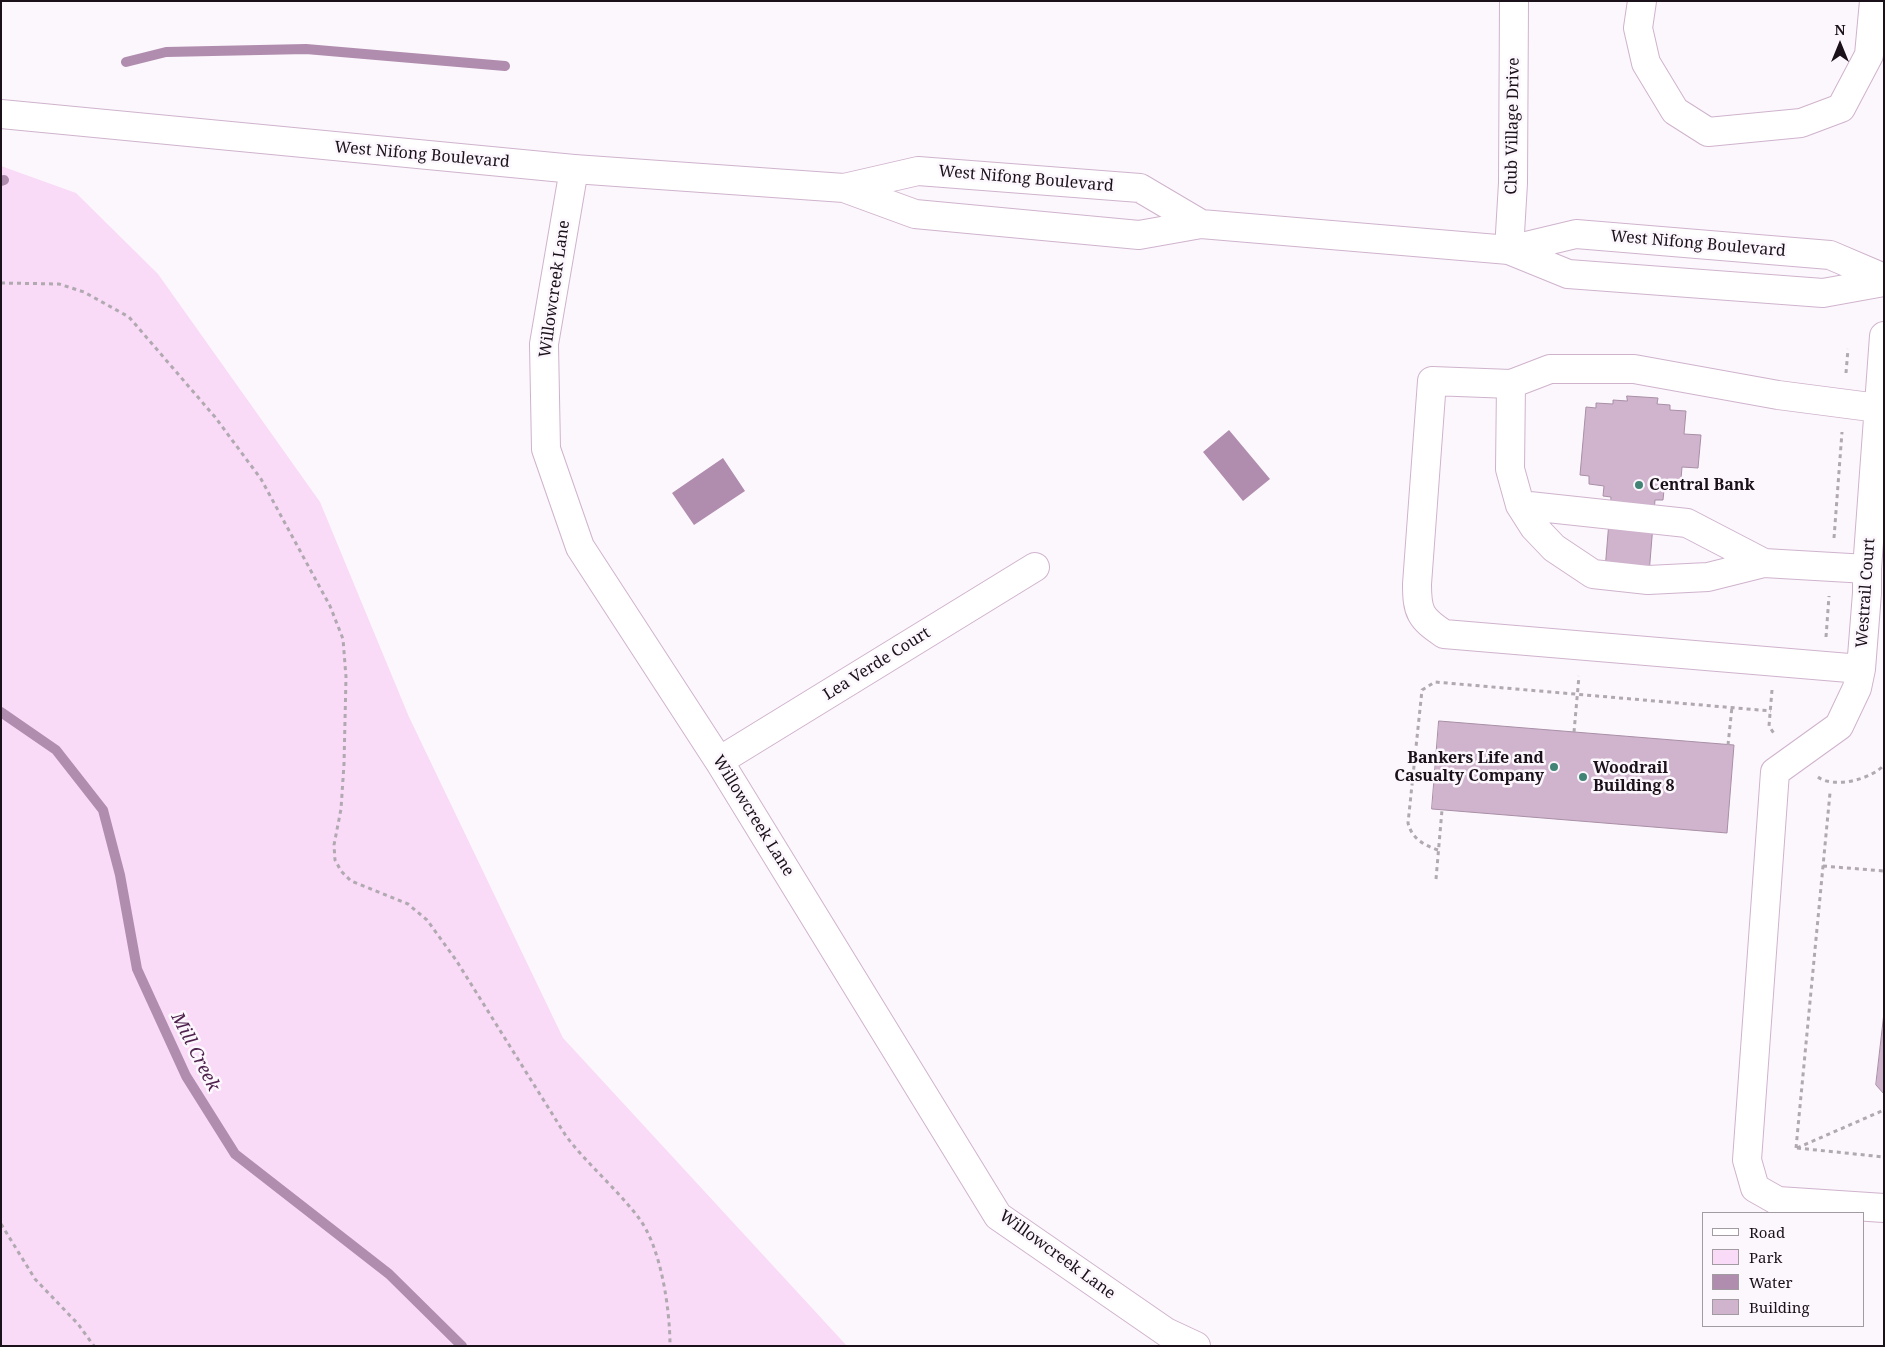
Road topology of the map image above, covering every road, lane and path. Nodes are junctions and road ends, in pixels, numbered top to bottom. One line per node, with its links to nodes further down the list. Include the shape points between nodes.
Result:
1 (1514, 1): 8 (main road, Club Village Drive, via 1513,183)
2 (1642, 1): 3 (main road, via 1638,28 1646,63 1675,111 1708,132 1801,123 1841,108 1869,55)
3 (1874, 1)
4 (1, 114): 5 (main road, West Nifong Boulevard)
5 (574, 169): 6 (main road, West Nifong Boulevard); 29 (main road, Willowcreek Lane, via 544,344 546,449 580,547)
6 (844, 188): 7 (main road, West Nifong Boulevard, via 915,214 1139,235); 7 (main road, West Nifong Boulevard, via 918,170 1140,188)
7 (1201, 224): 8 (main road, West Nifong Boulevard)
8 (1509, 250): 9 (main road, West Nifong Boulevard, via 1568,274 1823,293); 9 (main road, West Nifong Boulevard, via 1576,234 1830,254)
9 (1884, 280)
10 (1, 282): 42 (path, via 59,284 84,292 129,318 215,417 261,479 330,606 342,639 346,677 344,764 335,860 351,881 408,904 427,920 456,960 566,1136 638,1217 654,1243 670,1324)
11 (1884, 336): 15 (main road, Westrail Court)
12 (1848, 349): 14 (path)
13 (1511, 384): 14 (main road, via 1550,369 1634,369); 16 (main road, via 1510,469); 22 (main road, via 1432,381 1417,606 1425,621 1444,634)
14 (1844, 404): 15 (main road); 19 (path)
15 (1878, 408): 20 (main road, Westrail Court)
16 (1520, 505): 17 (main road, via 1687,523); 17 (main road, via 1534,527 1554,548 1593,574 1648,580 1708,577)
17 (1764, 563): 19 (main road)
18 (1035, 567): 29 (main road, Lea Verde Court)
19 (1831, 567): 20 (main road); 21 (path)
20 (1873, 585): 23 (main road, Westrail Court)
21 (1826, 638)
22 (1582, 646): 23 (main road); 24 (path)
23 (1861, 669): 39 (main road, Westrail Court, via 1857,688 1840,726 1776,772 1747,1160 1755,1188 1778,1201)
24 (1577, 694): 25 (path); 27 (path); 32 (path, via 1436,682 1422,690 1408,824 1417,840)
25 (1732, 708): 26 (path); 28 (path)
26 (1770, 711)
27 (1574, 732)
28 (1728, 745)
29 (719, 761): 43 (main road, Willowcreek Lane, via 998,1216 1166,1332)
30 (1830, 793): 33 (path)
31 (1442, 810): 32 (path)
32 (1438, 850): 35 (path)
33 (1823, 866): 34 (path); 37 (path)
34 (1884, 871)
35 (1436, 879)
36 (1884, 1110): 37 (path)
37 (1796, 1148): 38 (path)
38 (1884, 1157)
39 (1884, 1208)
40 (1, 1224): 41 (path, via 35,1279 78,1324)
41 (94, 1346)
42 (670, 1346)
43 (1196, 1346)

